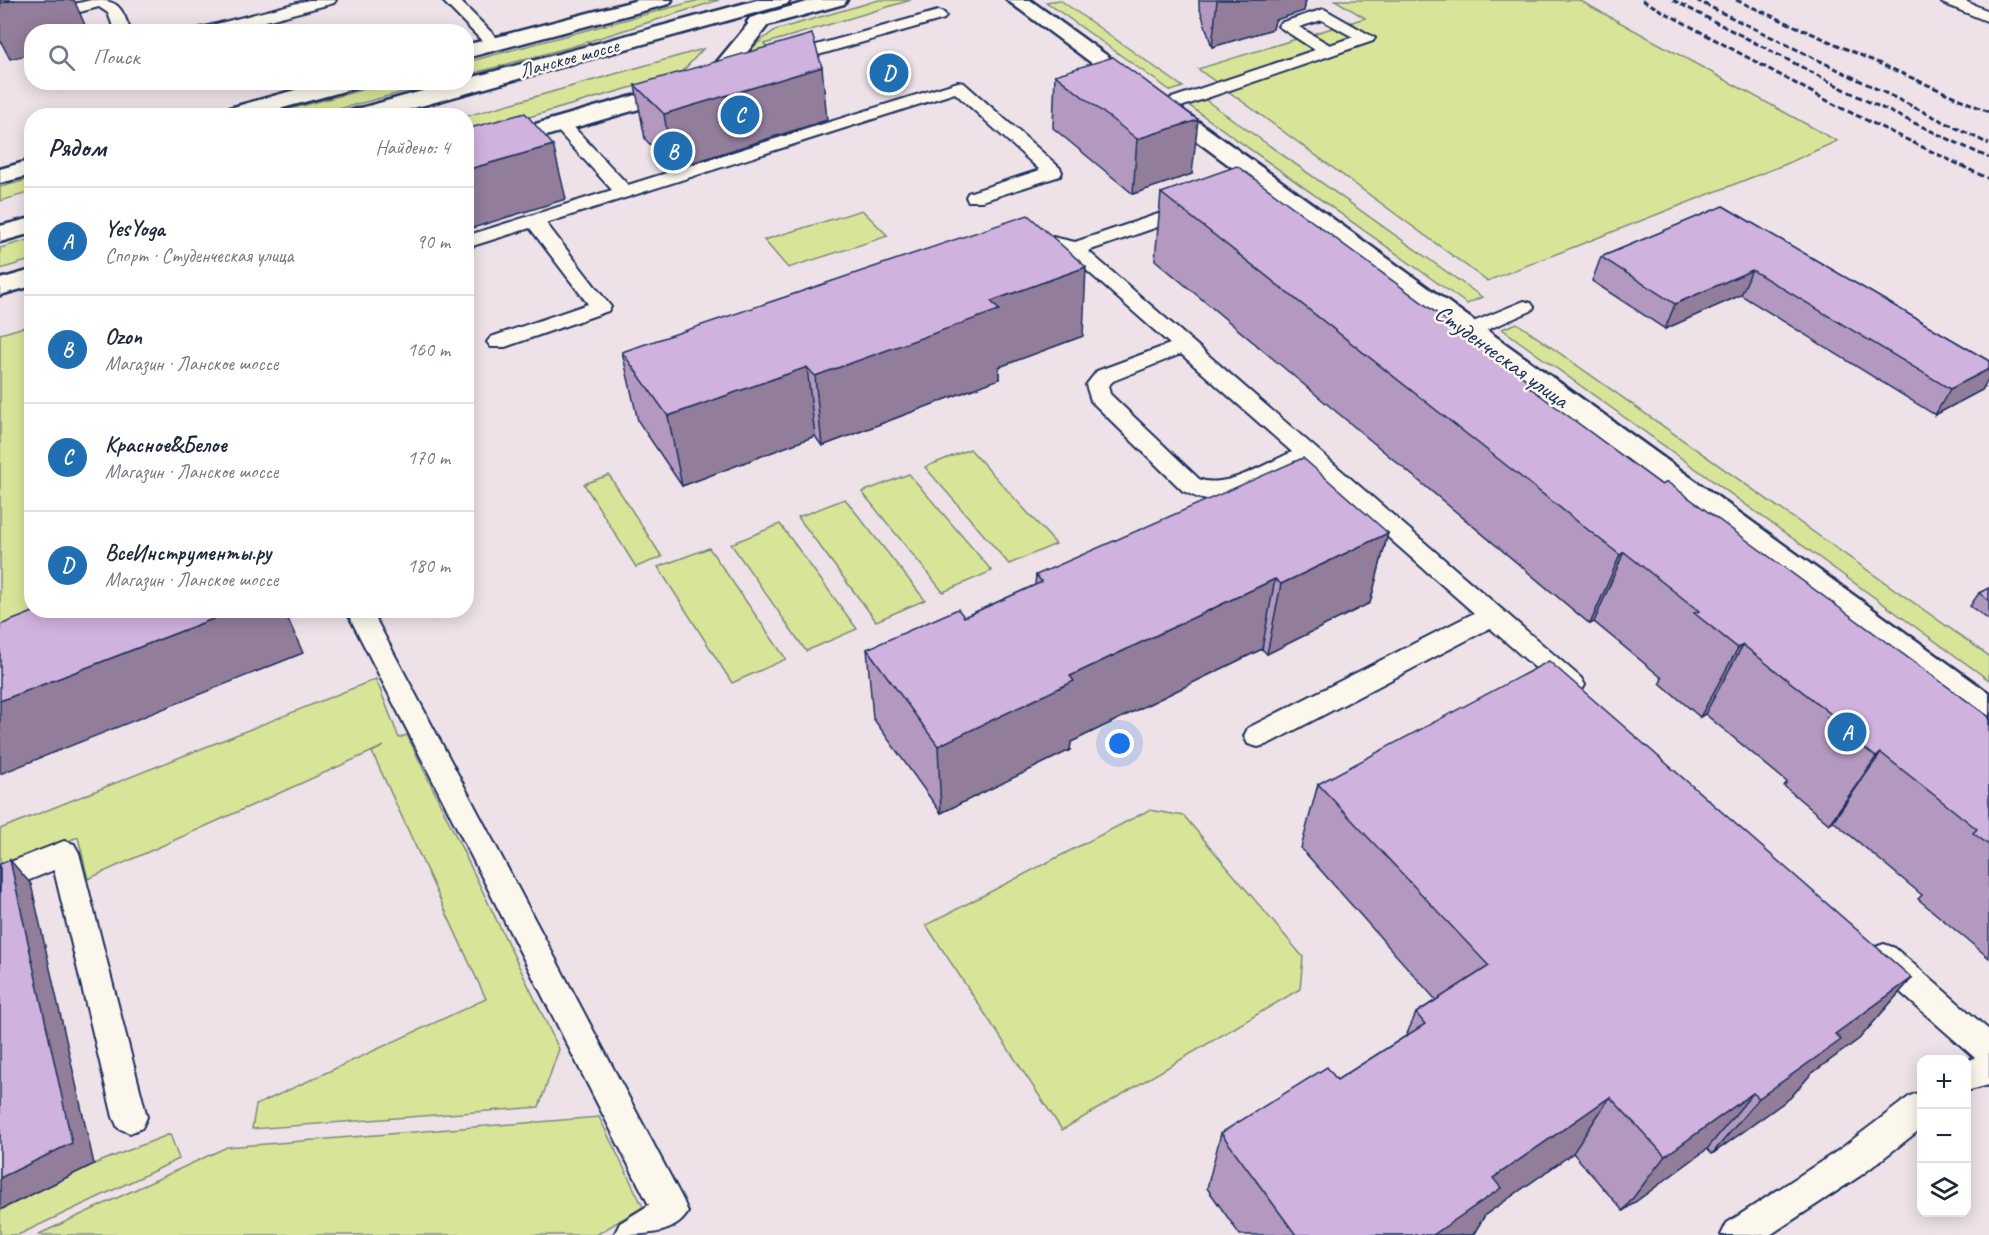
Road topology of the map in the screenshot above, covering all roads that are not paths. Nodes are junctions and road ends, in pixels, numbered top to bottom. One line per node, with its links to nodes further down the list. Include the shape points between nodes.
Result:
1 (328, 0): 13 (lane)
2 (450, 0): 14 (lane)
3 (662, 0): 14 (street)
4 (780, 0): 20 (street, Ланское шоссе)
5 (837, 0): 10 (street, Ланское шоссе)
6 (1017, 0): 23 (street, Студенческая улица)
7 (1948, 0): 9 (lane)
8 (938, 16): 17 (lane)
9 (1989, 17)
10 (761, 21): 19 (street); 26 (street, Ланское шоссе)
11 (0, 23): 12 (lane, via 102,2 115,11)
12 (120, 24)
13 (234, 24)
14 (495, 45): 15 (street)
15 (474, 50)
16 (1328, 51): 23 (lane)
17 (770, 64)
18 (747, 70): 19 (lane)
19 (714, 80): 27 (street)
20 (474, 84)
21 (322, 90): 24 (street)
22 (453, 90): 25 (street, Ланское шоссе)
23 (1163, 107): 45 (street, Студенческая улица, via 1254,186)
24 (256, 108)
25 (387, 108)
26 (451, 108)
27 (562, 124): 28 (street); 31 (lane)
28 (474, 150)
29 (24, 170): 30 (street)
30 (0, 176)
31 (623, 190): 32 (lane, via 958,87 1053,172); 36 (lane)
32 (975, 197)
33 (1211, 202): 40 (lane)
34 (24, 207): 35 (street)
35 (0, 214)
36 (534, 220): 39 (lane); 46 (lane, via 601,306)
37 (24, 227): 38 (street)
38 (0, 234)
39 (474, 239)
40 (1074, 249): 41 (lane, via 1043,240); 47 (lane)
41 (1004, 250)
42 (24, 280): 43 (street)
43 (0, 287)
44 (1524, 307): 45 (lane)
45 (1468, 331): 52 (street, Студенческая улица)
46 (498, 342)
47 (1184, 346): 48 (lane); 48 (lane, via 1105,376 1097,385 1099,396 1191,485 1207,492 1226,490)
48 (1308, 454): 49 (lane)
49 (1492, 615): 51 (lane); 53 (lane)
50 (362, 618): 61 (lane, via 671,1212)
51 (1594, 704)
52 (1989, 711)
53 (1258, 736)
54 (0, 879): 60 (lane, via 64,853)
55 (1868, 944): 56 (lane)
56 (1989, 1050)
57 (1989, 1070): 58 (lane)
58 (1971, 1075)
59 (1919, 1109): 62 (lane, via 1851,1162)
60 (130, 1118)
61 (632, 1235)
62 (1739, 1235)

